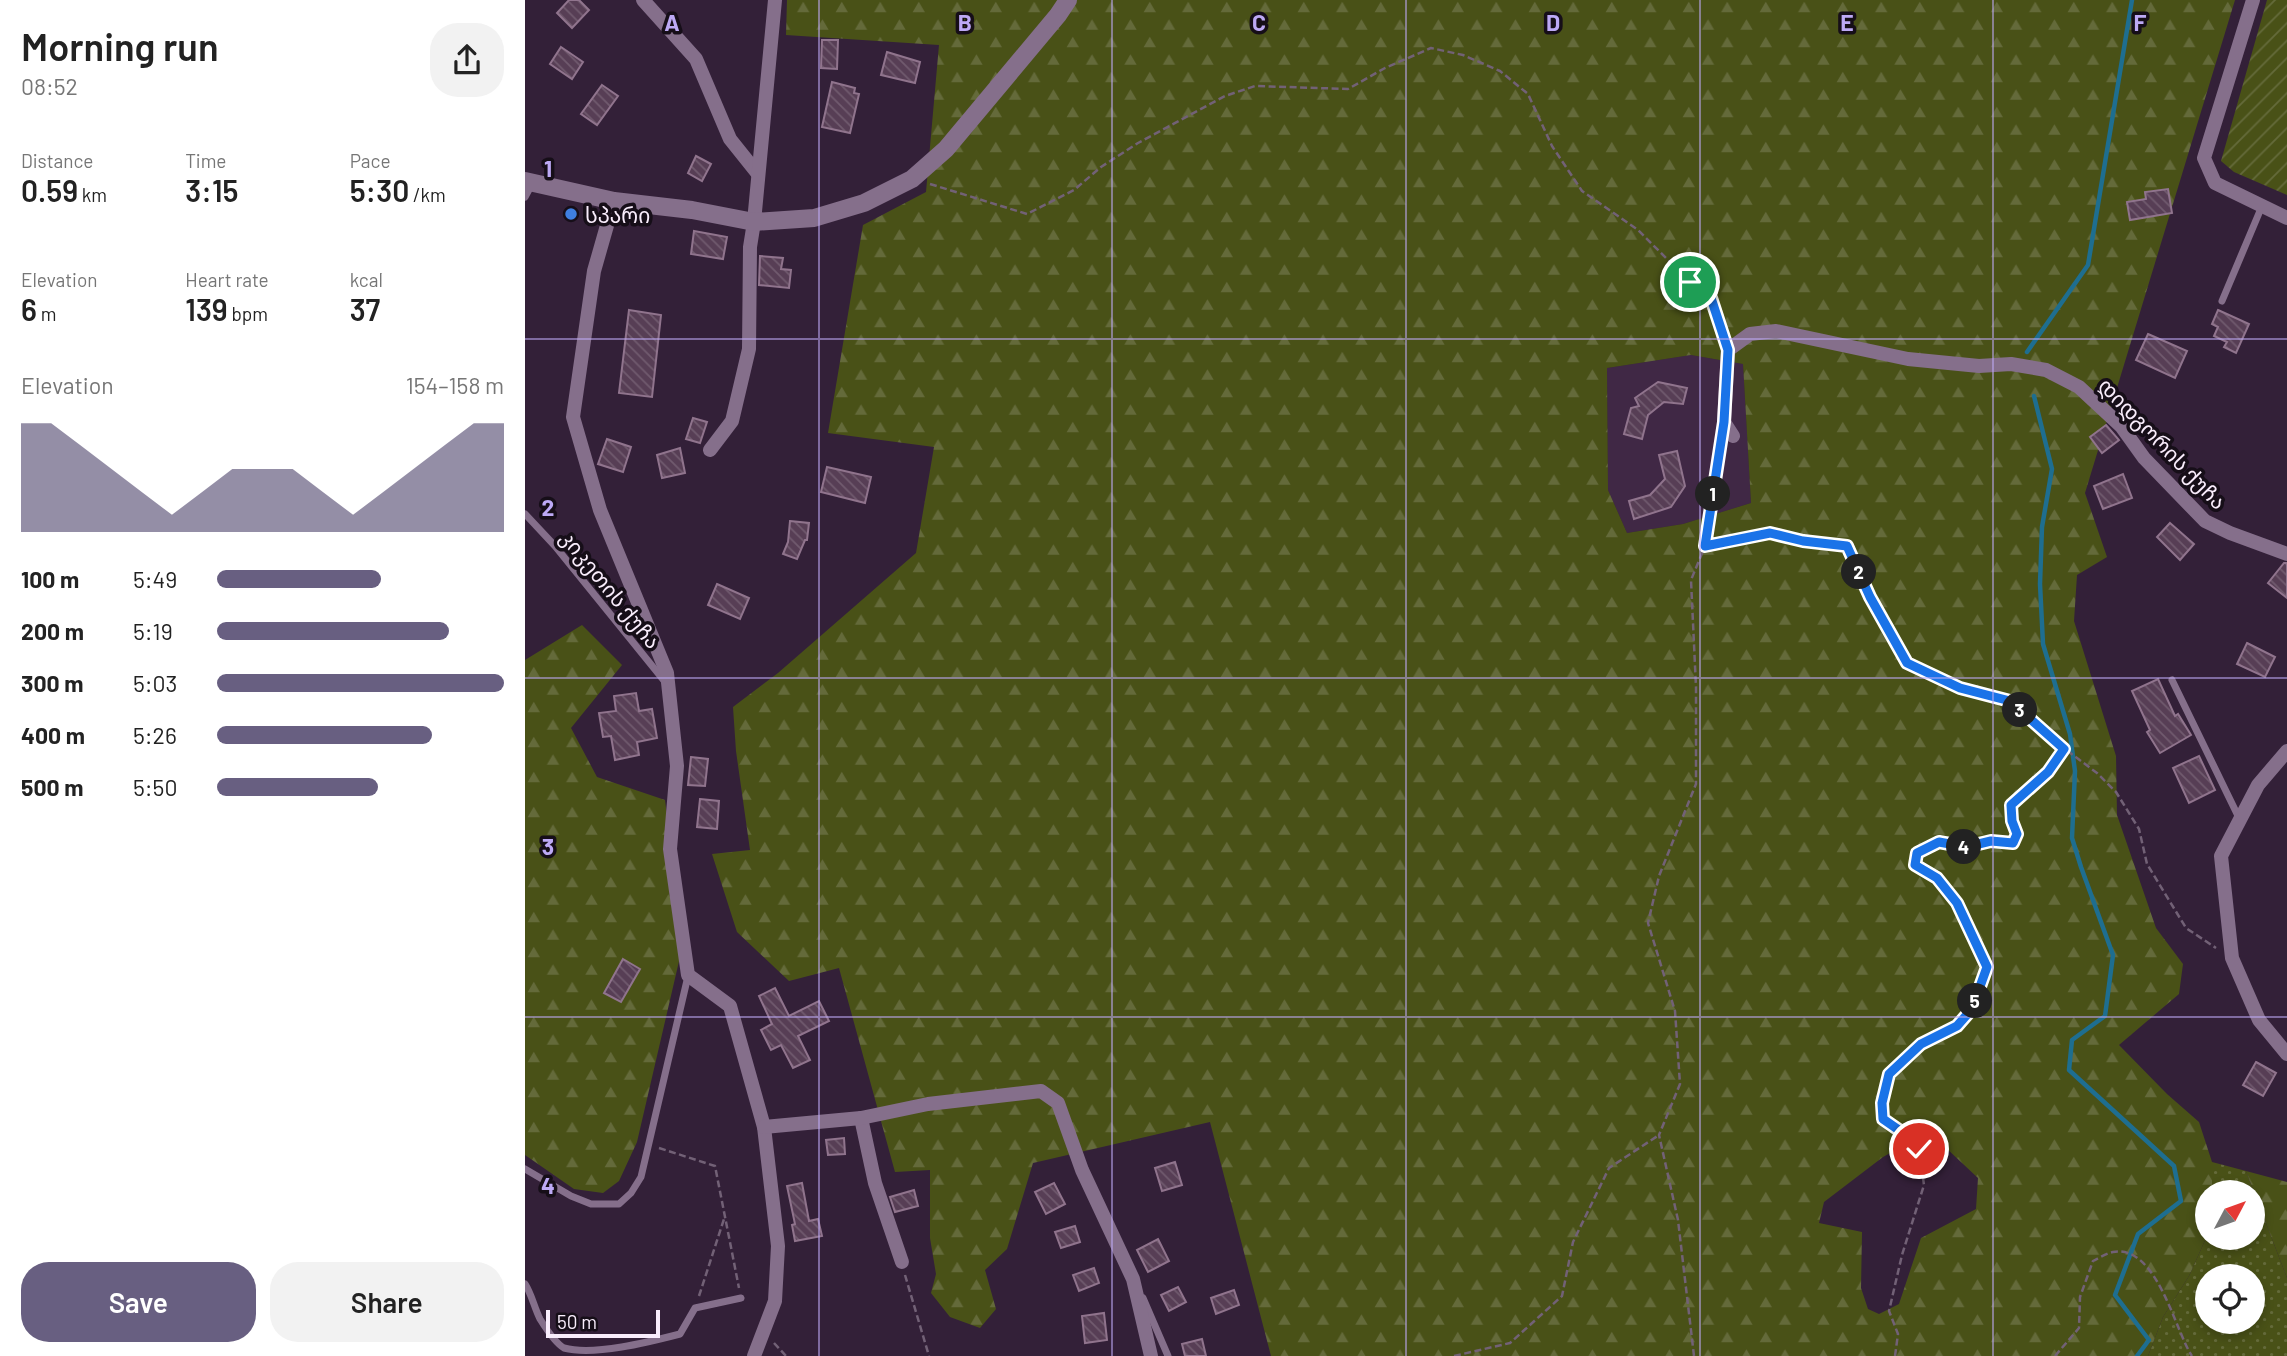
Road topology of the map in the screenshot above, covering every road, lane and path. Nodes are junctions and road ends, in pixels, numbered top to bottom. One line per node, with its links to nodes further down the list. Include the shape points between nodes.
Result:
1 (643, 0): 5 (street, via 697,59 730,139)
2 (775, 0): 5 (street)
3 (1068, 0): 6 (street, via 946,149)
4 (2253, 0): 9 (street, via 2204,158 2215,183)
5 (758, 174): 11 (street)
6 (912, 179): 11 (street, via 864,203 814,218); 13 (path, via 1027,214 1074,190 1138,143 1225,96 1255,86 1348,89 1431,48 1500,71 1528,94 1552,146 1581,191 1638,230 1711,298)
7 (527, 184): 8 (street)
8 (614, 201): 11 (street); 21 (street, via 594,271 573,418 600,510)
9 (2262, 206): 10 (street); 12 (lane)
10 (2287, 218)
11 (754, 222): 16 (street, via 748,349 732,421)
12 (2222, 301)
13 (1728, 350): 14 (street); 19 (street, დიდგორის ქუჩა, via 1750,334 1776,331 1908,359 2046,369 2079,387 2121,426 2205,521)
14 (1724, 422): 15 (street); 18 (path)
15 (1733, 436)
16 (710, 450)
17 (526, 514): 21 (lane, კიკეთის ქუჩა)
18 (1705, 546): 22 (path, via 1770,533 1847,546 1907,663 1960,688 2010,701); 30 (path, via 1691,580 1696,784 1659,876 1648,923 1675,1011 1680,1084)
19 (2287, 554)
20 (2172, 680): 24 (lane)
21 (669, 687): 26 (street, via 677,766 670,849)
22 (2064, 749): 25 (path, via 2116,792 2139,829 2147,864 2186,928); 45 (path, via 2048,772 2011,805 2017,834 2013,843 1991,841 1966,847 1939,842 1917,853 1915,865 1937,878 1957,903 1987,967 1972,1009 1957,1026 1921,1044 1889,1074 1882,1103 1883,1119 1919,1149 1924,1185 1889,1311 1898,1334)
23 (2287, 751): 24 (street, via 2258,785)
24 (2240, 820): 25 (street, via 2221,856)
25 (2232, 958): 27 (street, via 2259,1020)
26 (688, 975): 29 (street, via 730,1006); 31 (lane)
27 (2287, 1054)
28 (861, 1118): 29 (street); 34 (street, via 875,1184); 35 (street, via 928,1104 1041,1091 1058,1102 1082,1170)
29 (764, 1127): 39 (street, via 778,1246 775,1301)
30 (1659, 1135): 43 (path, via 1609,1168 1573,1242 1562,1296 1510,1343); 44 (path, via 1678,1220)
31 (649, 1144): 32 (lane, via 641,1177 619,1204 591,1203 571,1196); 33 (path, via 715,1166)
32 (525, 1169)
33 (725, 1216): 37 (path); 38 (path)
34 (902, 1262): 40 (path)
35 (1133, 1279): 41 (street); 42 (lane)
36 (525, 1284): 38 (lane, via 539,1317 563,1347 586,1353 680,1334)
37 (741, 1298): 38 (lane)
38 (695, 1308)
39 (754, 1356)
40 (929, 1356)
41 (1151, 1356)
42 (1168, 1356)
43 (1454, 1356)
44 (1694, 1356)
45 (1895, 1356)
46 (2055, 1356): 47 (path, via 2079,1328 2080,1297 2093,1261 2114,1252 2131,1253 2150,1272 2164,1291)
47 (2192, 1356)

